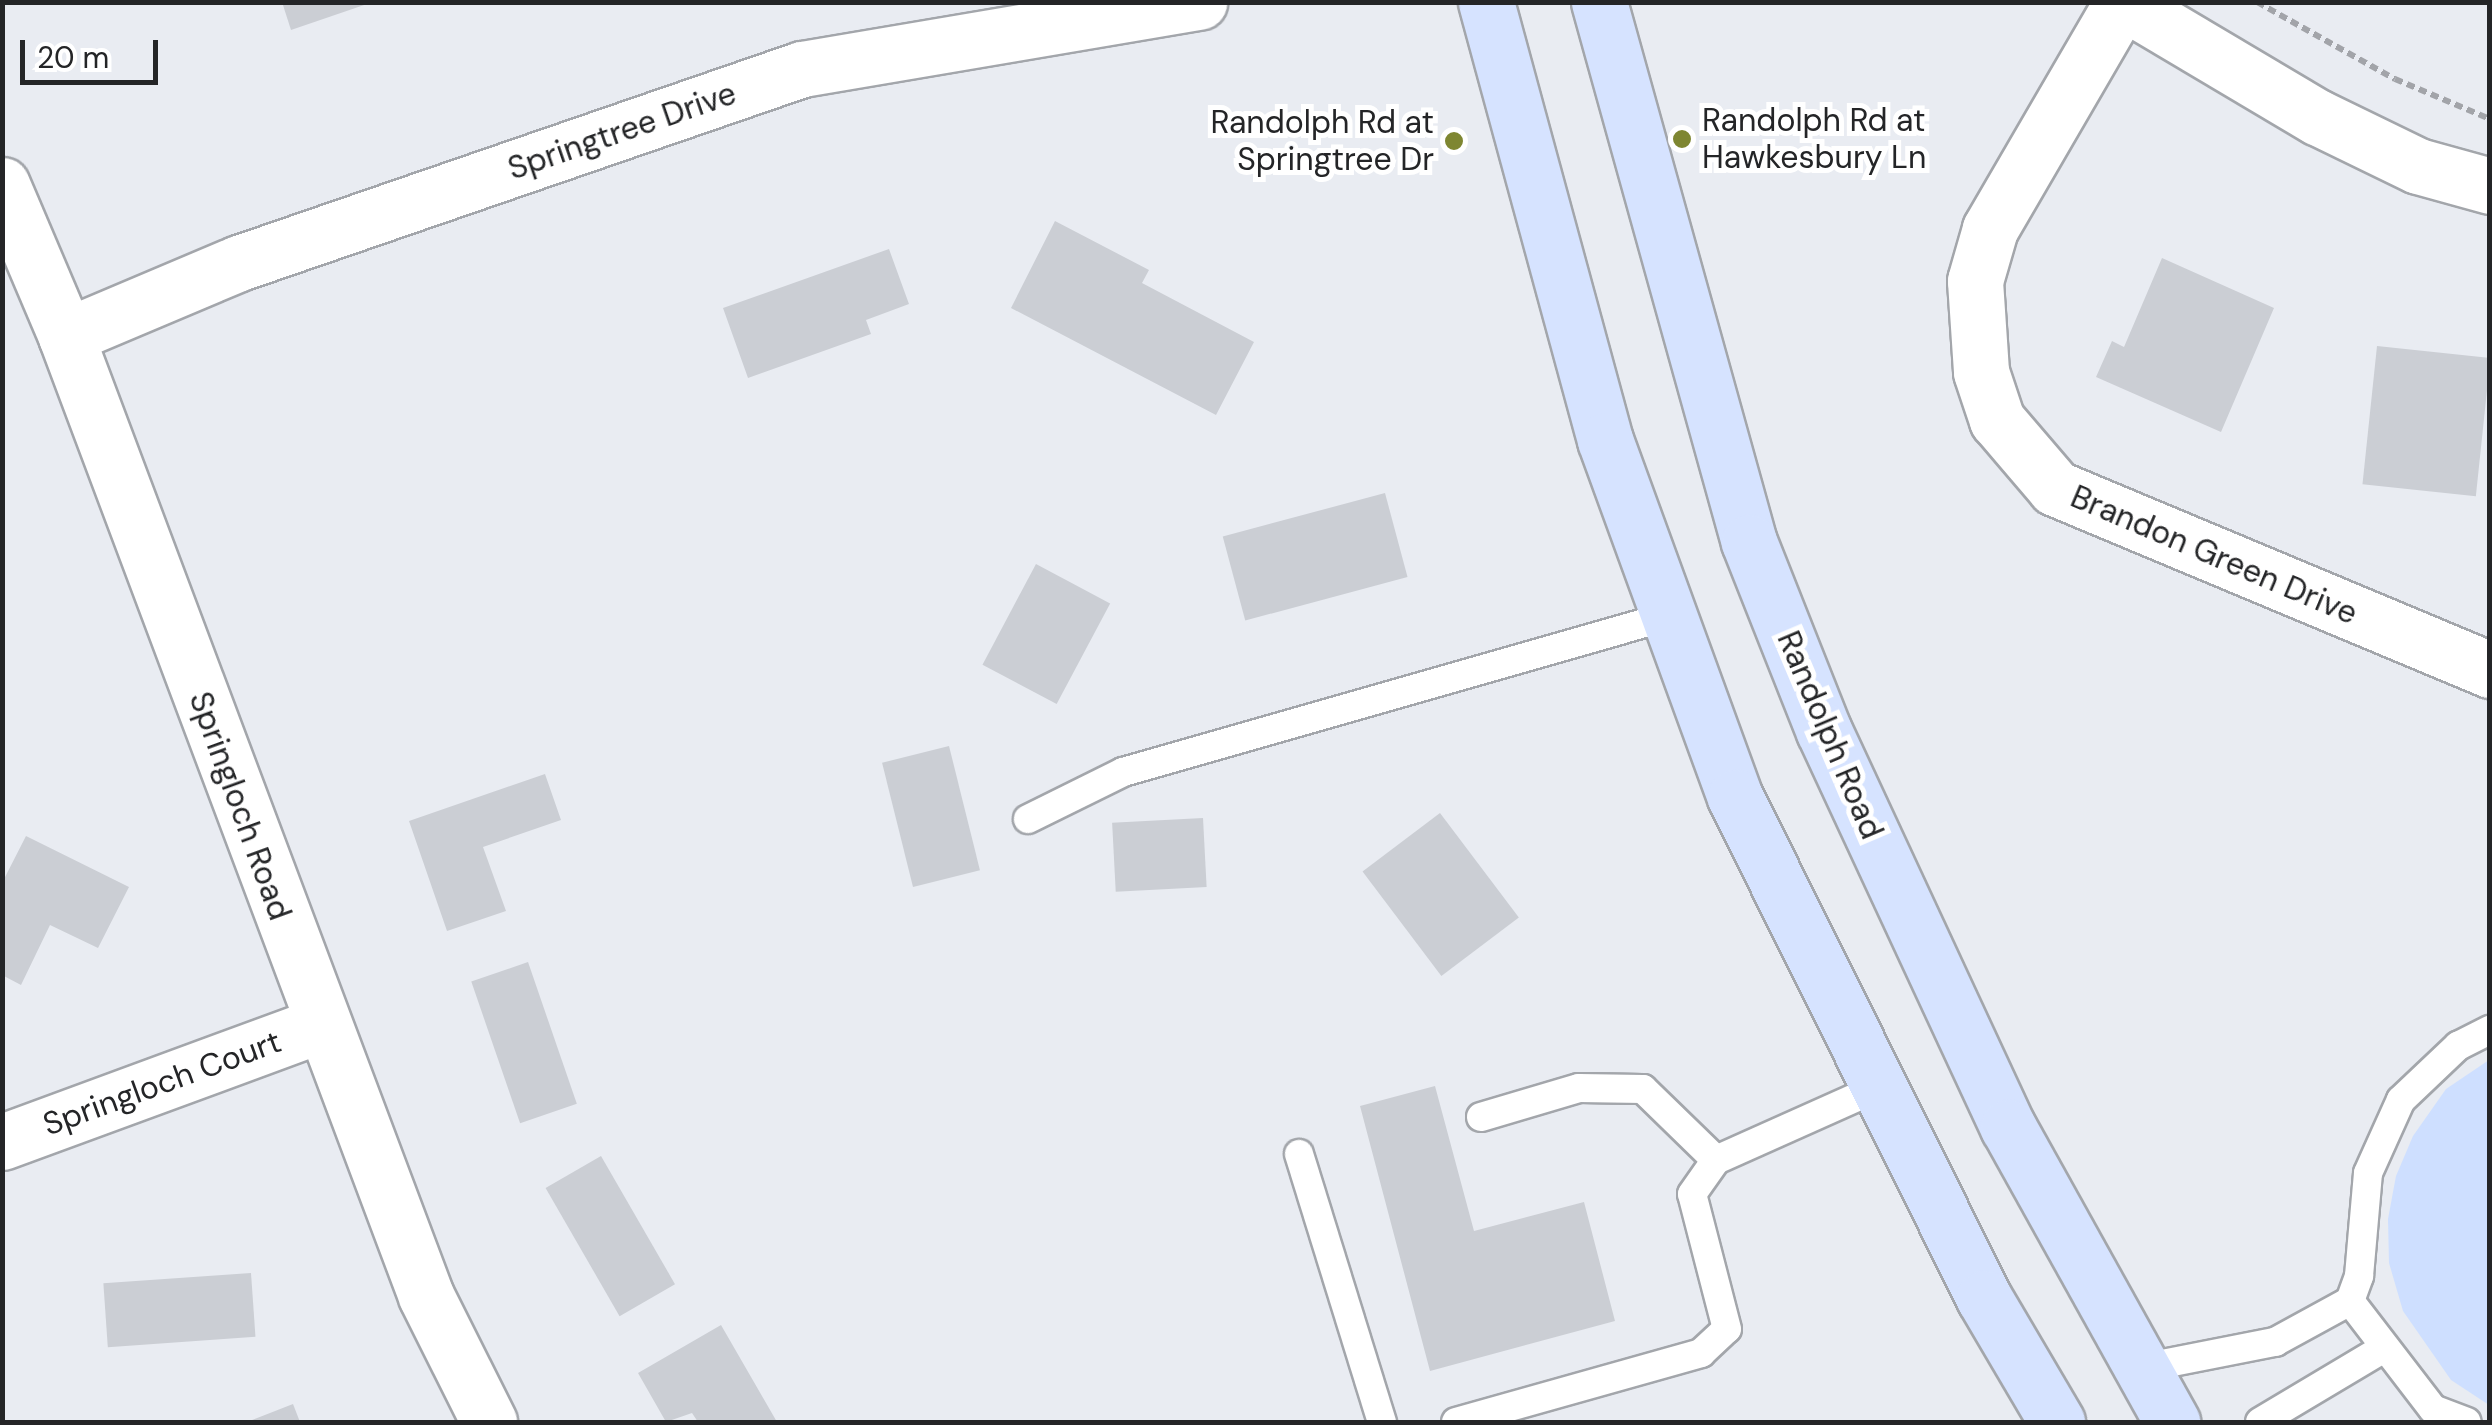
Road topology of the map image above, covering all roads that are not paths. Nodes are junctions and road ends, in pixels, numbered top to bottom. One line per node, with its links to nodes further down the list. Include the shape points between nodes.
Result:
1 (1199, 2): 7 (street, Springtree Drive, via 802,68 239,264)
2 (1486, 2): 8 (main road, via 1605,440)
3 (1598, 2): 20 (main road, Randolph Road, via 1750,542 1824,731 2008,1127)
4 (2122, 2): 6 (street, via 2317,118 2418,166); 9 (street, Brandon Green Drive, via 1990,228 1975,281 1981,372 1997,420 2055,488)
5 (2, 185): 7 (street, Springloch Road)
6 (2490, 186)
7 (66, 336): 11 (street, Springloch Road)
8 (1669, 616): 10 (lane, via 1123,772); 13 (main road, via 1735,797)
9 (2490, 670)
10 (1028, 819)
11 (322, 1024): 15 (street, Springloch Court); 21 (street, Springloch Road, via 426,1296)
12 (2490, 1030): 18 (lane, via 2458,1046 2402,1100 2368,1173 2359,1276)
13 (1879, 1087): 17 (lane); 24 (main road, via 1984,1298)
14 (1481, 1117): 17 (lane, via 1580,1088 1643,1089)
15 (2, 1142)
16 (1299, 1154): 22 (lane)
17 (1716, 1160): 23 (lane, via 1692,1194 1727,1329 1702,1353)
18 (2350, 1302): 19 (lane); 20 (lane, via 2275,1342)
19 (2384, 1348): 26 (lane); 27 (lane, via 2433,1409)
20 (2142, 1368): 25 (main road, Randolph Road)
21 (488, 1422)
22 (1382, 1422)
23 (1456, 1422)
24 (2058, 1422)
25 (2172, 1422)
26 (2260, 1422)
27 (2466, 1422)

